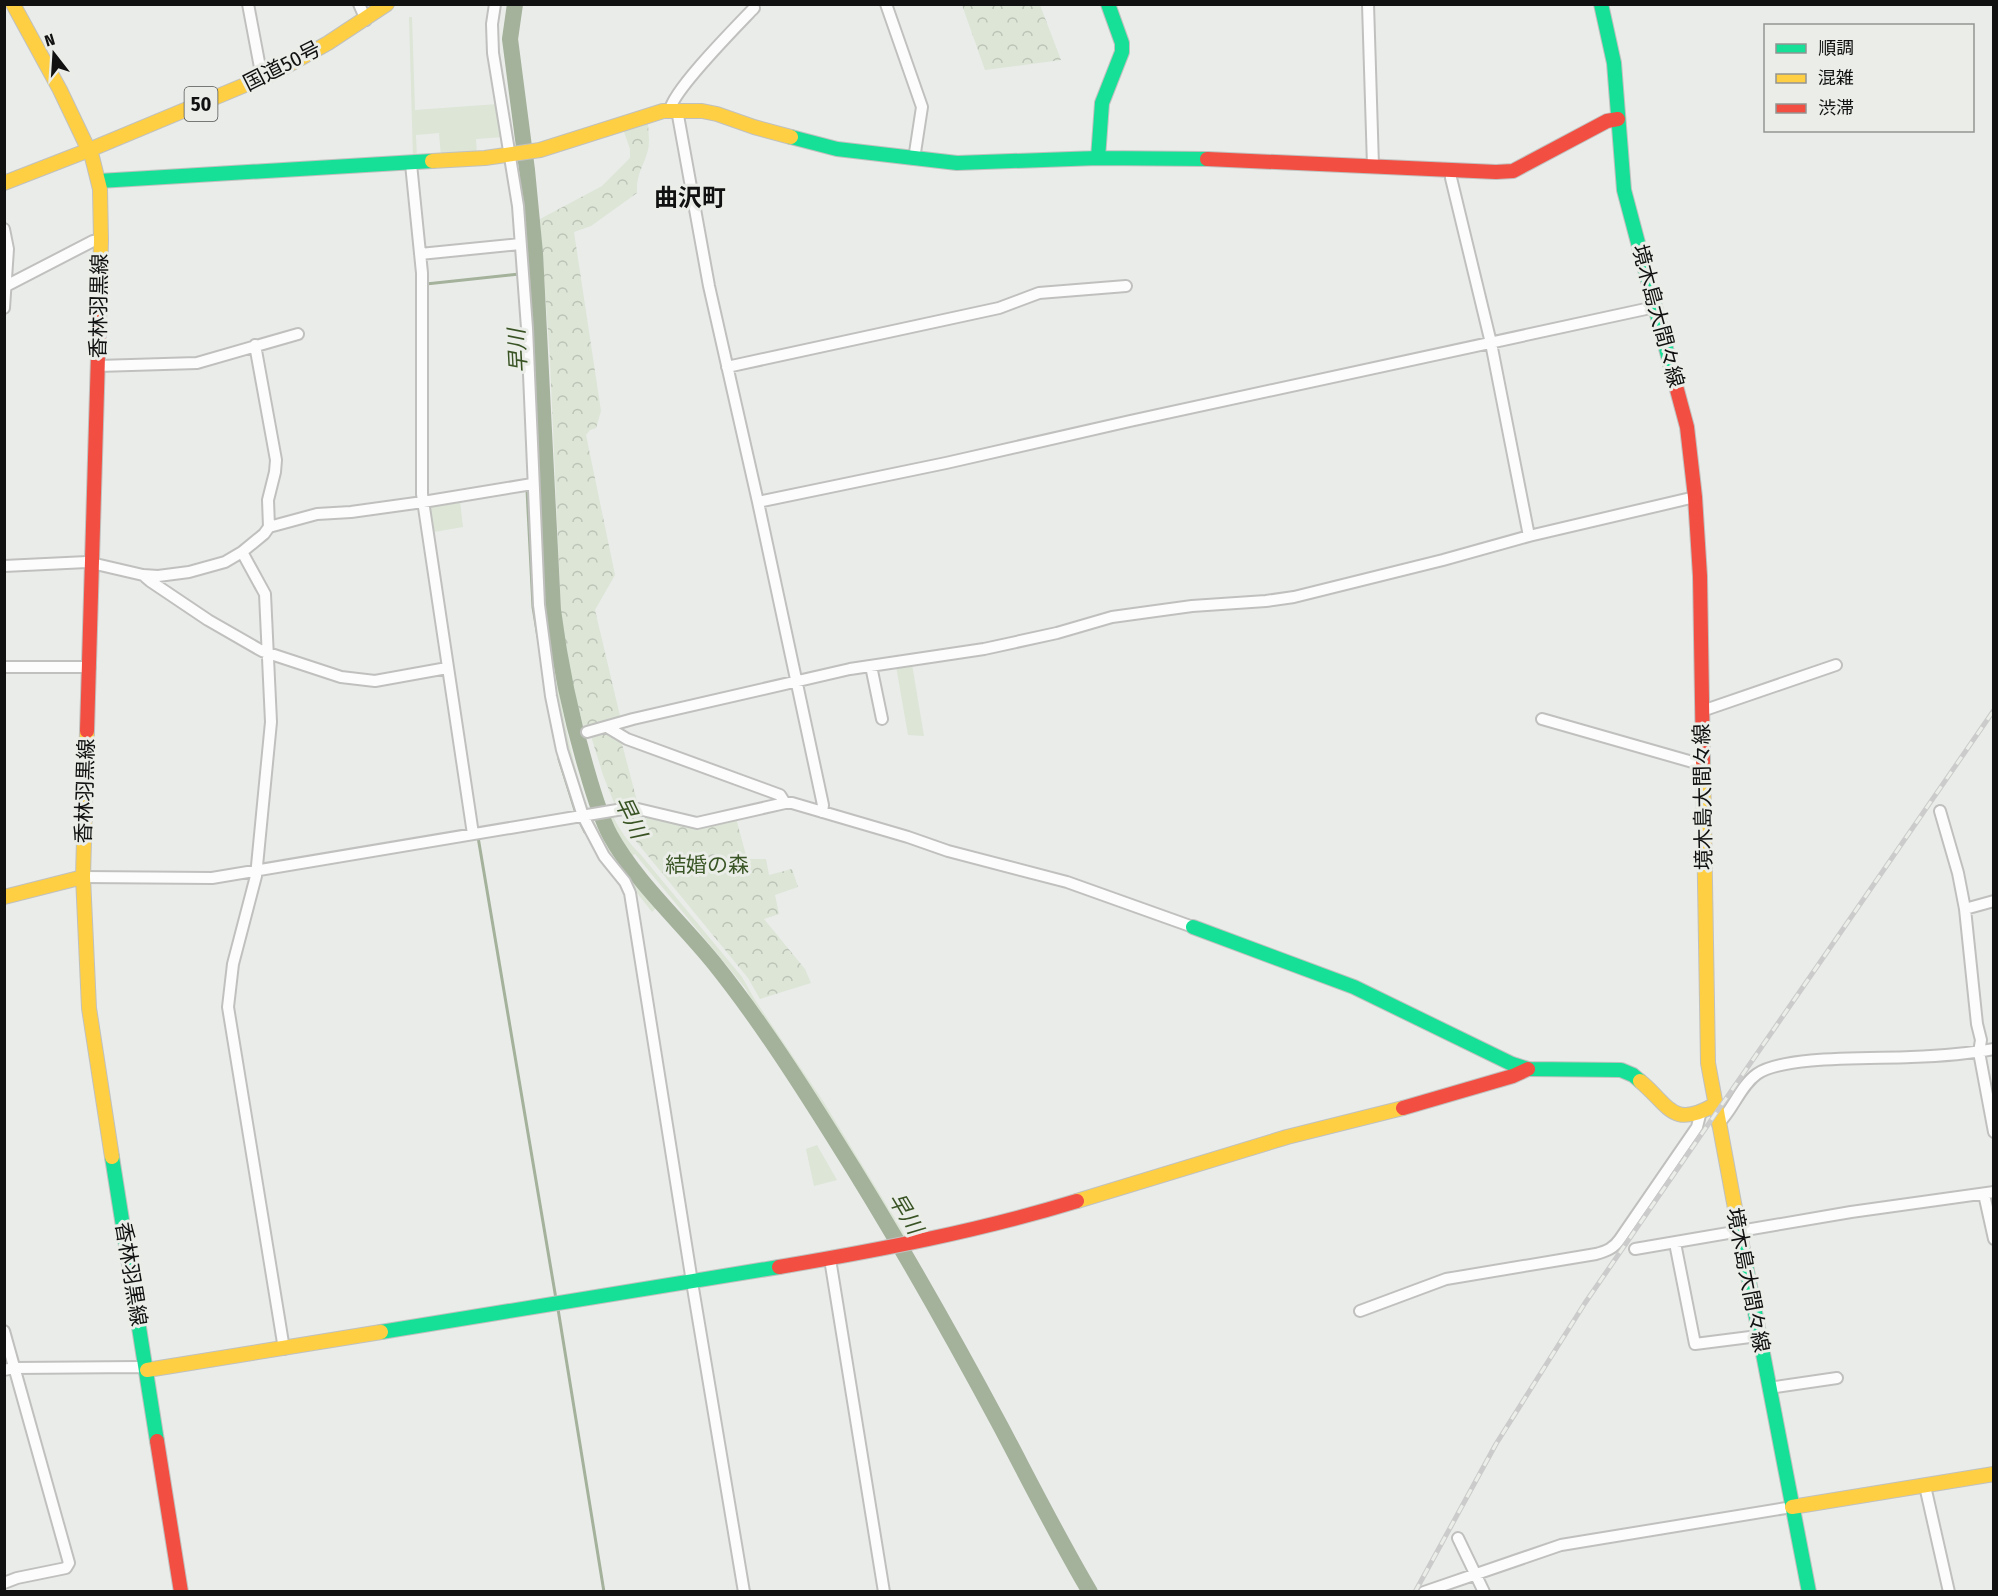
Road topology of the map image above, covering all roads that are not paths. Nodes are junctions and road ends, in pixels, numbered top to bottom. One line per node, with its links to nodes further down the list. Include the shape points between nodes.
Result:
1 (13, 4): 15 (main road, 香林羽黒線)
2 (248, 4): 12 (street)
3 (359, 4): 11 (street)
4 (387, 4): 11 (main road, 国道50号 / 50)
5 (495, 4): 16 (street, via 493,53)
6 (886, 4): 18 (street, via 922,107)
7 (1108, 4): 17 (main road, via 1122,52 1102,104)
8 (1368, 4): 20 (street)
9 (1601, 4): 14 (main road, 境木島大間々線, via 1614,63)
10 (754, 8): 13 (street, via 684,86 671,104)
11 (366, 20): 12 (main road, 国道50号 / 50)
12 (262, 78): 15 (main road, 国道50号 / 50)
13 (674, 110): 16 (main road, via 567,143); 18 (main road, via 717,114 754,128 837,149); 36 (street)
14 (1618, 119): 21 (main road, via 1607,121 1513,171); 30 (main road, 境木島大間々線, via 1624,190)
15 (89, 150): 22 (main road, 香林羽黒線); 23 (main road, 国道50号 / 50)
16 (512, 155): 19 (main road); 26 (street)
17 (1098, 158): 18 (main road, via 957,163); 20 (main road)
18 (914, 159)
19 (411, 164): 22 (main road); 27 (street)
20 (1373, 166): 21 (main road)
21 (1451, 170): 33 (street)
22 (99, 181): 25 (main road, 香林羽黒線)
23 (4, 183)
24 (4, 229): 28 (street, via 8,249)
25 (101, 240): 28 (street); 35 (main road, 香林羽黒線)
26 (520, 244): 27 (street); 37 (street)
27 (420, 254): 39 (street)
28 (6, 286): 31 (street)
29 (1126, 286): 36 (street, via 1039,293 999,308)
30 (1655, 307): 33 (street); 38 (main road, 境木島大間々線, via 1684,413)
31 (4, 308)
32 (298, 334): 34 (street)
33 (1491, 342): 40 (street); 42 (street)
34 (255, 345): 35 (street, via 196,363); 41 (street, via 276,460 268,500)
35 (98, 366): 44 (main road, 香林羽黒線)
36 (727, 367): 40 (street)
37 (532, 484): 39 (street); 63 (street, via 539,605 551,696 564,758)
38 (1695, 497): 42 (street); 54 (main road, 境木島大間々線)
39 (423, 502): 41 (street, via 317,514); 52 (street)
40 (758, 502): 53 (street)
41 (269, 527): 43 (street)
42 (1529, 537): 49 (street, via 1294,597 1112,617 984,649)
43 (242, 552): 46 (street, via 225,562 189,572); 47 (street, via 265,594)
44 (93, 562): 45 (street); 46 (street); 51 (main road, 香林羽黒線)
45 (4, 566)
46 (143, 575): 47 (street, via 208,620)
47 (268, 654): 52 (street, via 362,681); 65 (street, via 271,722)
48 (1836, 665): 54 (street)
49 (871, 666): 53 (street); 55 (street)
50 (4, 667): 51 (street)
51 (90, 667): 66 (main road, 香林羽黒線)
52 (447, 668): 64 (street)
53 (796, 683): 57 (street); 62 (street)
54 (1702, 711): 59 (main road, 境木島大間々線)
55 (882, 719)
56 (1542, 719): 59 (street)
57 (607, 727): 58 (street); 60 (street, via 627,739 780,795)
58 (587, 732)
59 (1703, 765): 74 (main road, 境木島大間々線, via 1708,1063)
60 (785, 803): 62 (street); 63 (street, via 697,823 638,809)
61 (1941, 811): 69 (street)
62 (822, 812): 70 (street, via 1067,882)
63 (586, 816): 64 (street); 84 (street, via 604,856 630,893)
64 (473, 834): 65 (street)
65 (257, 870): 66 (street, via 202,879); 88 (street, via 228,1006)
66 (83, 877): 67 (main road); 90 (main road, 香林羽黒線, via 89,1008)
67 (4, 897)
68 (1994, 901): 69 (street)
69 (1965, 909): 72 (street, via 1981,1040)
70 (1193, 927): 73 (main road, via 1354,987)
71 (1994, 1049): 72 (street)
72 (1979, 1052): 76 (street, via 1782,1064 1756,1074); 77 (street)
73 (1528, 1069): 75 (main road, via 1620,1070 1635,1076 1675,1113); 83 (main road, via 1026,1216)
74 (1714, 1105): 75 (main road); 76 (main road, 境木島大間々線)
75 (1700, 1114): 85 (street, via 1697,1127 1615,1246 1596,1254 1446,1278)
76 (1718, 1124): 79 (main road, 境木島大間々線)
77 (1994, 1132)
78 (1989, 1193): 79 (street); 80 (street)
79 (1738, 1232): 81 (street); 87 (main road, 境木島大間々線)
80 (1994, 1239)
81 (1675, 1243): 82 (street); 87 (street, via 1695,1344)
82 (1635, 1250)
83 (830, 1259): 84 (main road); 101 (street)
84 (692, 1282): 88 (main road); 100 (street)
85 (1360, 1311)
86 (4, 1331): 89 (street)
87 (1758, 1336): 92 (main road, 境木島大間々線)
88 (284, 1349): 90 (main road)
89 (9, 1369): 90 (street); 98 (street, via 69,1563 66,1568)
90 (147, 1370): 99 (main road, 香林羽黒線)
91 (1837, 1378): 92 (street)
92 (1769, 1388): 95 (main road, 境木島大間々線)
93 (1994, 1474): 94 (main road)
94 (1925, 1486): 95 (main road); 105 (street)
95 (1792, 1507): 97 (street, via 1562,1545); 104 (main road, 境木島大間々線)
96 (1458, 1538): 97 (street)
97 (1476, 1574): 102 (street); 103 (street)
98 (4, 1582)
99 (182, 1592)
100 (744, 1592)
101 (884, 1592)
102 (1424, 1592)
103 (1485, 1592)
104 (1809, 1592)
105 (1948, 1592)

